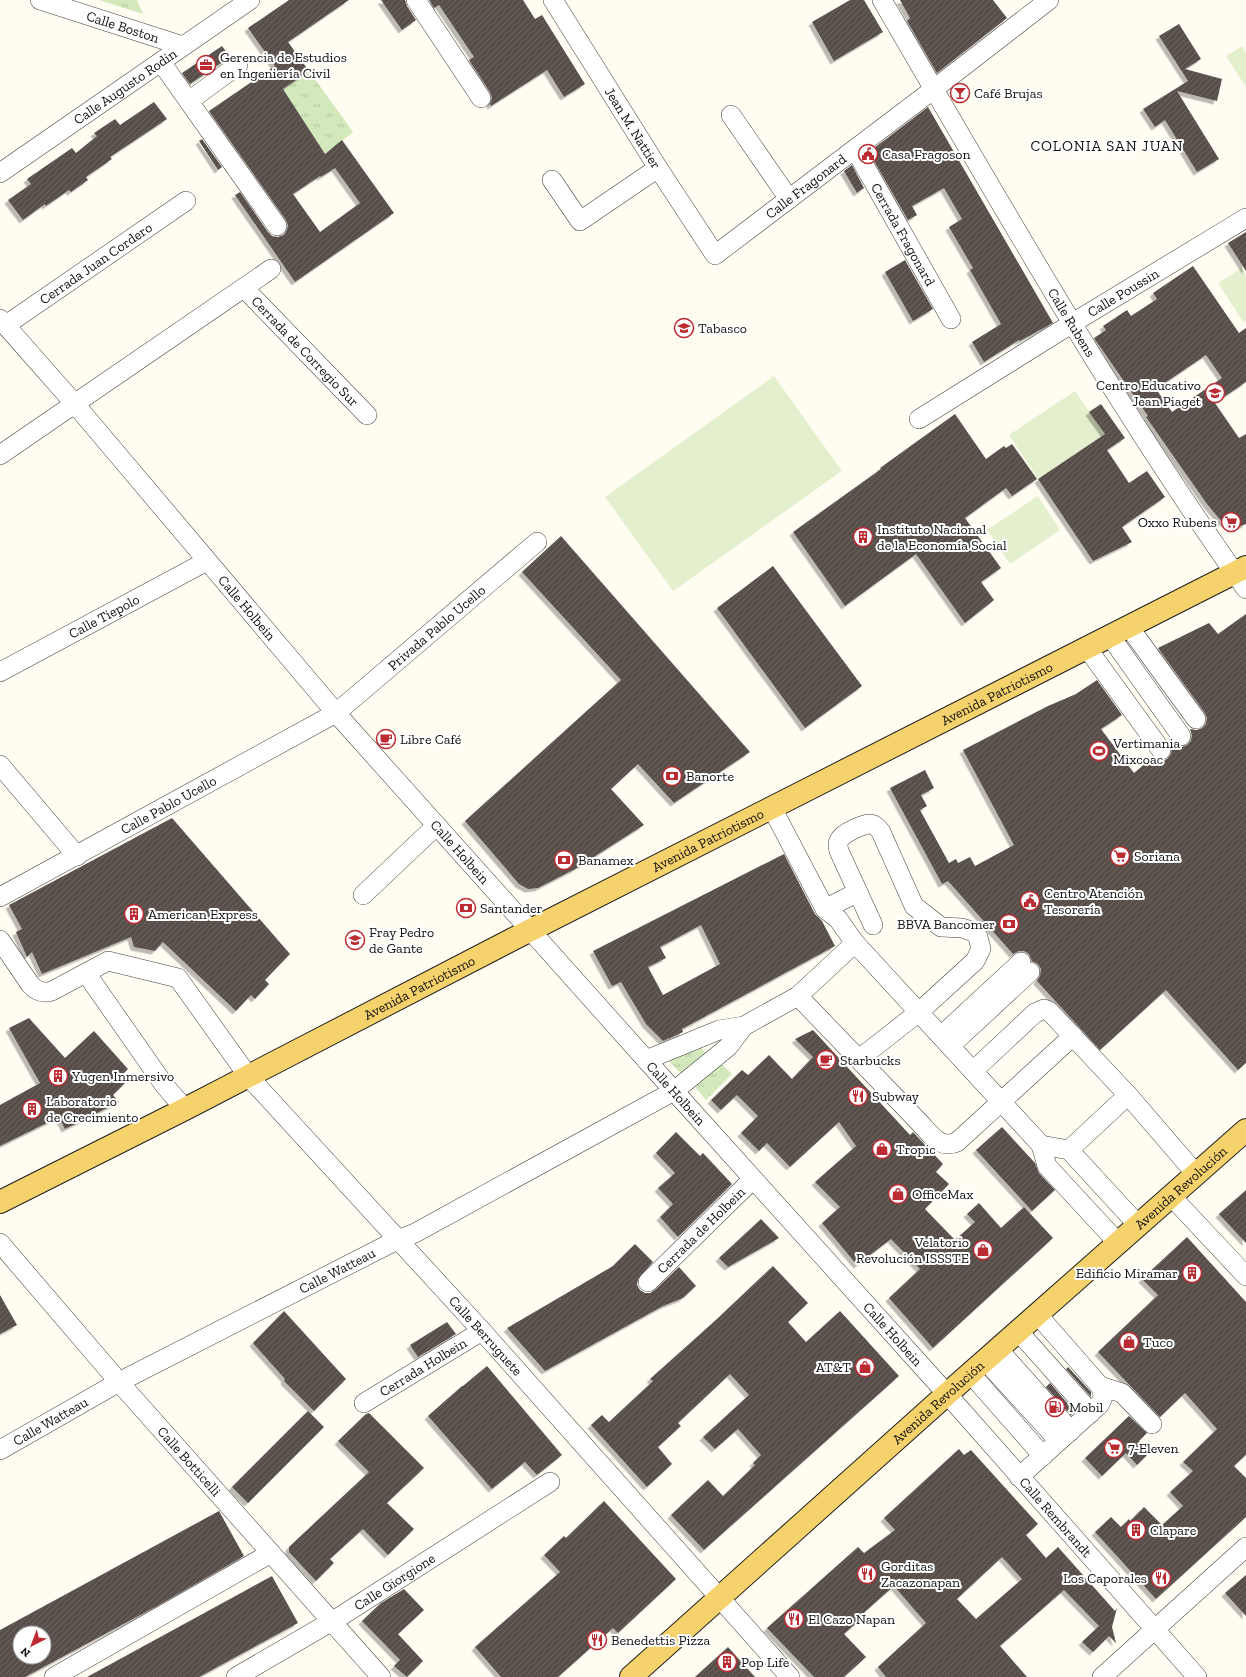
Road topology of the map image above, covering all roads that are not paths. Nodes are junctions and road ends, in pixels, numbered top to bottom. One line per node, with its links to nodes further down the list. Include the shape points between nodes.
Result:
1 (40, 0): 7 (street, Calle Boston)
2 (250, 0): 7 (street, Calle Augusto Rodin)
3 (416, 0): 11 (street)
4 (553, 0): 15 (street, Jean M. Nattier)
5 (882, 0): 10 (street, Calle Rubens)
6 (1049, 0): 10 (street, Calle Fragonard)
7 (183, 46): 8 (street, Calle Augusto Rodin)
8 (161, 62): 12 (street); 16 (street, Calle Augusto Rodin)
9 (238, 65): 12 (street)
10 (934, 89): 14 (street, Calle Fragonard); 27 (street, Calle Rubens)
11 (481, 98)
12 (189, 101): 21 (street)
13 (731, 115): 18 (street)
14 (855, 150): 18 (street, Calle Fragonard); 25 (street, Cerrada Fragonard)
15 (658, 168): 17 (street, via 580,221); 22 (street, Jean M. Nattier)
16 (0, 173)
17 (552, 180)
18 (789, 199): 22 (street, Calle Fragonard)
19 (186, 201): 26 (street, Cerrada Juan Cordero)
20 (1246, 218): 27 (street, Calle Poussin)
21 (277, 226)
22 (715, 255)
23 (271, 269): 24 (street)
24 (244, 288): 28 (street); 29 (street, Cerrada de Corregio Sur)
25 (951, 318)
26 (3, 322): 28 (street, Calle Holbein)
27 (1071, 324): 30 (street, Calle Poussin); 34 (street, Calle Rubens, via 1188,505)
28 (74, 403): 31 (street); 33 (street, Calle Holbein)
29 (367, 416)
30 (919, 419)
31 (0, 455)
32 (537, 542): 39 (street, Privada Pablo Ucello)
33 (207, 561): 38 (street, Calle Tiepolo); 39 (street, Calle Holbein)
34 (1242, 576): 35 (main road, Avenida Patriotismo)
35 (1129, 626): 36 (main road, Avenida Patriotismo); 40 (street)
36 (1110, 636): 37 (main road, Avenida Patriotismo); 41 (street)
37 (1087, 648): 42 (street); 44 (main road, Avenida Patriotismo)
38 (0, 672)
39 (336, 713): 45 (street, Calle Holbein); 46 (street, Calle Pablo Ucello)
40 (1196, 718)
41 (1181, 736)
42 (1161, 750)
43 (0, 766): 46 (street)
44 (778, 805): 50 (street); 52 (main road, Avenida Patriotismo)
45 (437, 825): 48 (street); 52 (street, Calle Holbein)
46 (77, 856): 49 (street, Calle Pablo Ucello)
47 (858, 892): 50 (street); 51 (street); 58 (street, via 838,845 840,838 845,834 870,824 877,826 881,832 914,906 941,927 962,928 974,932 980,943 980,953 975,961)
48 (363, 895)
49 (0, 897)
50 (833, 910): 54 (street)
51 (873, 925)
52 (531, 931): 63 (street, Calle Holbein); 65 (main road, Avenida Patriotismo)
53 (0, 940): 56 (street, Calle Berruguete, via 37,991 52,991)
54 (855, 943): 57 (street); 58 (street)
55 (1025, 967): 61 (street)
56 (86, 973): 65 (street, Calle Berruguete, via 108,961 178,978); 69 (street, via 165,1086)
57 (798, 996): 59 (street); 62 (street)
58 (919, 1012): 61 (street); 62 (street)
59 (744, 1026): 63 (street, via 719,1030); 66 (street, Calle Watteau, via 728,1047)
60 (1073, 1036): 64 (street, via 1049,1011 1039,1010); 67 (street); 68 (street)
61 (945, 1041): 64 (street)
62 (858, 1059): 68 (street, via 944,1145 957,1142)
63 (646, 1060): 66 (street, Calle Holbein)
64 (973, 1071): 68 (street)
65 (248, 1076): 69 (main road, Avenida Patriotismo); 78 (street, Calle Berruguete)
66 (674, 1091): 74 (street, Calle Holbein); 78 (street, Calle Watteau, via 415,1233)
67 (1128, 1095): 72 (street); 73 (street)
68 (1001, 1102): 71 (street)
69 (185, 1109): 76 (main road, Avenida Patriotismo)
70 (1246, 1130): 73 (main road, Avenida Revolución)
71 (1041, 1145): 72 (street); 80 (street, via 1047,1166)
72 (1069, 1150): 77 (street)
73 (1196, 1174): 75 (main road, Avenida Revolución)
74 (753, 1179): 82 (street, Cerrada de Holbein); 87 (street, Calle Holbein)
75 (1171, 1196): 77 (main road, Avenida Revolución); 81 (street)
76 (0, 1202)
77 (1138, 1225): 80 (main road, Avenida Revolución)
78 (397, 1240): 83 (street, Calle Berruguete); 85 (street, Calle Watteau)
79 (0, 1243): 85 (street, Calle Botticelli)
80 (1118, 1243): 84 (main road, Avenida Revolución)
81 (1246, 1276)
82 (648, 1282)
83 (482, 1331): 88 (street, Cerrada Holbein); 96 (street, Calle Berruguete)
84 (1002, 1345): 86 (street); 87 (main road, Avenida Revolución); 90 (street); 90 (street); 90 (street)
85 (119, 1382): 91 (street, Calle Watteau); 95 (street, Calle Botticelli)
86 (1100, 1386): 89 (street, via 1122,1393); 90 (street, via 1104,1393 1103,1399)
87 (947, 1394): 92 (street, Calle Rembrandt); 96 (main road, Avenida Revolución)
88 (364, 1403)
89 (1152, 1424)
90 (1070, 1431): 92 (street)
91 (0, 1450)
92 (1019, 1477): 98 (street, Calle Rembrandt)
93 (550, 1482): 97 (street, Calle Giorgione)
94 (1246, 1547): 98 (street)
95 (271, 1553): 97 (street, Calle Botticelli); 99 (street)
96 (720, 1598): 102 (main road, Avenida Revolución); 103 (street, Calle Berruguete)
97 (332, 1622): 100 (street, Calle Giorgione); 101 (street, Calle Botticelli)
98 (1154, 1630): 104 (street); 105 (street, Calle Rembrandt)
99 (54, 1677)
100 (236, 1677)
101 (381, 1677)
102 (631, 1677)
103 (790, 1677)
104 (1102, 1677)
105 (1197, 1677)

